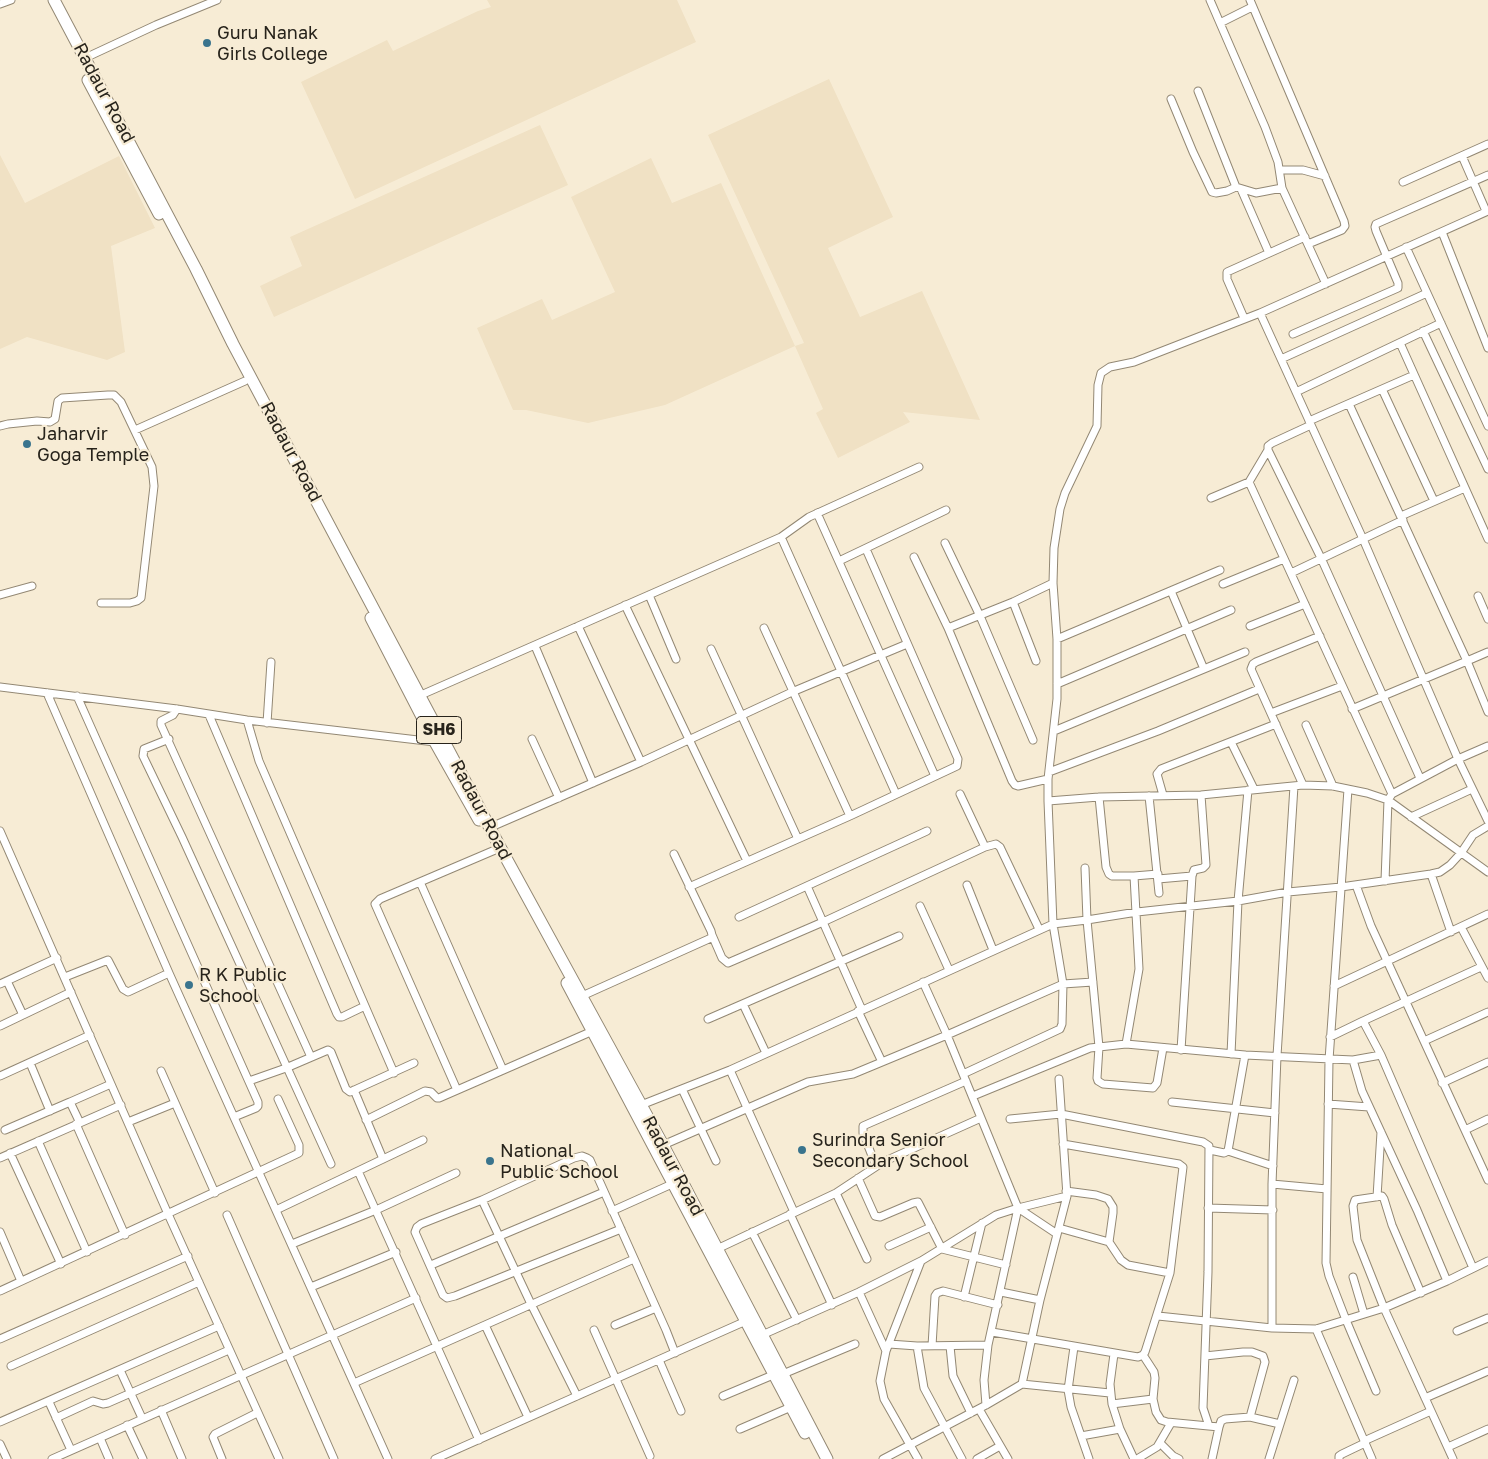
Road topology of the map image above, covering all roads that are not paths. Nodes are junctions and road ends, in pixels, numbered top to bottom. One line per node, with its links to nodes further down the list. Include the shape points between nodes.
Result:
1 (11, 0): 7 (street)
2 (46, 0): 39 (main road, Radaur Road / SH6)
3 (54, 0): 9 (main road, Radaur Road / SH6)
4 (216, 0): 9 (street)
5 (1210, 0): 8 (street)
6 (1251, 3): 8 (street); 16 (street)
7 (0, 4)
8 (1220, 23): 14 (street)
9 (85, 58): 108 (main road, Radaur Road / SH6)
10 (1198, 91): 19 (street)
11 (1172, 99): 19 (street, via 1210,188 1216,193)
12 (1488, 144): 13 (street)
13 (1462, 156): 17 (street); 18 (street)
14 (1280, 170): 16 (street, via 1302,170); 20 (street)
15 (1488, 175): 18 (street)
16 (1325, 176): 24 (street, via 1344,226 1336,233)
17 (1403, 182)
18 (1472, 182): 21 (street); 27 (street, via 1376,224)
19 (1239, 188): 20 (street, via 1256,193); 26 (street)
20 (1282, 188): 23 (street)
21 (1487, 211): 22 (street)
22 (1442, 232): 25 (street); 36 (street)
23 (1305, 237): 24 (street); 26 (street)
24 (1308, 244): 28 (street)
25 (1406, 247): 27 (street); 29 (street)
26 (1268, 253): 31 (street, via 1230,270 1226,275)
27 (1387, 256): 28 (street); 34 (street, via 1398,288)
28 (1326, 284): 30 (street)
29 (1427, 293): 32 (street); 37 (street)
30 (1260, 313): 31 (street); 37 (street)
31 (1244, 318): 68 (street, via 1100,373 1097,426 1060,509)
32 (1441, 323): 33 (street); 45 (street)
33 (1423, 332): 35 (street); 49 (street)
34 (1293, 334)
35 (1400, 343): 38 (street); 41 (street)
36 (1488, 348)
37 (1281, 359): 41 (street)
38 (1414, 375): 40 (street); 51 (street)
39 (245, 380): 46 (street); 126 (main road, Radaur Road / SH6)
40 (1382, 389): 42 (street); 53 (street)
41 (1296, 392): 43 (street)
42 (1349, 404): 43 (street); 56 (street)
43 (1310, 423): 47 (street, via 1272,443); 58 (street)
44 (0, 426): 46 (street, via 53,421 58,401 62,398 114,395)
45 (1488, 426)
46 (135, 430): 76 (street, via 152,467 154,486 142,595 140,600 130,603)
47 (1268, 450): 50 (street); 63 (street)
48 (920, 467): 55 (street)
49 (1488, 469)
50 (1249, 482): 52 (street); 64 (street)
51 (1465, 488): 53 (street); 59 (street)
52 (1211, 498)
53 (1434, 501): 56 (street)
54 (946, 510): 61 (street)
55 (817, 513): 57 (street); 65 (street)
56 (1402, 518): 58 (street); 96 (street)
57 (782, 537): 73 (street); 100 (street)
58 (1363, 539): 63 (street); 101 (street)
59 (1488, 539)
60 (945, 543): 80 (street)
61 (866, 549): 65 (street); 89 (street)
62 (914, 557): 85 (street)
63 (1321, 558): 67 (street); 110 (street)
64 (1284, 559): 67 (street); 69 (street)
65 (838, 561): 94 (street)
66 (1220, 570): 71 (street)
67 (1291, 573): 77 (street)
68 (1053, 583): 75 (street); 88 (street)
69 (1223, 584)
70 (32, 586): 72 (street)
71 (1172, 591): 86 (street); 88 (street)
72 (0, 595)
73 (649, 595): 78 (street); 95 (street)
74 (1478, 596): 81 (street)
75 (1013, 602): 80 (street); 98 (street)
76 (101, 603)
77 (1305, 604): 83 (street); 87 (street)
78 (625, 605): 82 (street); 124 (street)
79 (1231, 610): 86 (street)
80 (980, 616): 85 (street); 125 (street)
81 (1488, 619)
82 (578, 626): 90 (street); 130 (street)
83 (1250, 626)
84 (764, 628): 106 (street)
85 (948, 628): 132 (street, via 1014,785)
86 (1187, 629): 99 (street); 102 (street)
87 (1320, 636): 103 (street); 105 (street, via 1253,664 1251,669)
88 (1056, 639): 102 (street)
89 (908, 644): 94 (street); 131 (street, via 959,763)
90 (535, 646): 108 (street); 134 (street)
91 (711, 649): 116 (street)
92 (1245, 652): 99 (street)
93 (1488, 652): 96 (street)
94 (880, 654): 100 (street); 131 (street)
95 (676, 659)
96 (1467, 661): 101 (street); 113 (street)
97 (271, 662): 118 (street)
98 (1036, 662)
99 (1204, 669): 121 (street)
100 (842, 671): 106 (street); 141 (street)
101 (1424, 679): 110 (street); 129 (street)
102 (1057, 684): 121 (street)
103 (1342, 686): 112 (street); 114 (street)
104 (0, 687): 107 (street)
105 (1259, 689): 114 (street); 132 (street)
106 (792, 692): 116 (street); 150 (street)
107 (46, 693): 109 (street); 198 (street)
108 (420, 695): 154 (main road, Radaur Road / SH6)
109 (77, 696): 111 (street); 246 (street)
110 (1382, 697): 112 (street); 133 (street)
111 (177, 709): 115 (street); 122 (street, via 161,721)
112 (1352, 709): 146 (street)
113 (1488, 712)
114 (1271, 713): 119 (street)
115 (209, 715): 117 (street); 210 (street, via 337,1014 342,1018)
116 (742, 715): 124 (street); 157 (street)
117 (247, 720): 118 (street); 210 (street, via 259,761)
118 (267, 722): 126 (street)
119 (1276, 724): 127 (street); 135 (street)
120 (1306, 725): 137 (street)
121 (1054, 730): 132 (street)
122 (169, 739): 231 (street); 238 (street, via 144,749 143,756)
123 (532, 739): 147 (street)
124 (690, 739): 130 (street); 162 (street)
125 (1033, 740)
126 (435, 742): 159 (main road, Radaur Road / SH6)
127 (1231, 742): 139 (street); 143 (street, via 1161,769 1158,774)
128 (1488, 746): 129 (street)
129 (1458, 759): 133 (street); 140 (street)
130 (641, 762): 134 (street)
131 (935, 776): 141 (street)
132 (1048, 776): 149 (street)
133 (1420, 778): 146 (street)
134 (593, 783): 147 (street)
135 (1304, 785): 136 (street); 137 (street)
136 (1294, 786): 139 (street); 176 (street)
137 (1333, 786): 138 (street)
138 (1348, 788): 146 (street); 175 (street)
139 (1251, 789): 144 (street); 178 (street)
140 (1472, 789): 151 (street); 152 (street)
141 (896, 794): 150 (street)
142 (960, 794): 158 (street)
143 (1163, 795): 144 (street); 145 (street)
144 (1201, 795): 168 (street, via 1206,865 1194,870)
145 (1149, 796): 148 (street); 167 (street)
146 (1390, 797): 151 (street); 169 (street)
147 (559, 798): 154 (street)
148 (1099, 798): 149 (street); 166 (street, via 1107,871 1112,876)
149 (1048, 801): 186 (street)
150 (850, 816): 157 (street)
151 (1411, 818): 160 (street)
152 (1488, 821)
153 (1488, 826): 160 (street, via 1473,835)
154 (491, 827): 207 (main road, Radaur Road / SH6)
155 (0, 831): 193 (street)
156 (926, 831): 173 (street)
157 (798, 839): 162 (street)
158 (985, 847): 185 (street); 188 (street, via 996,844 1000,847)
159 (495, 850): 170 (street); 217 (main road, Radaur Road / SH6)
160 (1461, 853): 164 (street); 165 (street, via 1445,868)
161 (674, 854): 174 (street)
162 (747, 861): 174 (street)
163 (1085, 868): 184 (street)
164 (1488, 872)
165 (1431, 874): 169 (street); 189 (street)
166 (1134, 876): 167 (street); 181 (street)
167 (1158, 876): 168 (street); 177 (street)
168 (1192, 876): 180 (street)
169 (1385, 881): 172 (street)
170 (420, 882): 239 (street); 251 (street, via 375,904)
171 (967, 885): 192 (street)
172 (1356, 885): 175 (street); 195 (street)
173 (807, 886): 183 (street); 185 (street)
174 (689, 887): 190 (street)
175 (1341, 887): 176 (street); 205 (street)
176 (1288, 892): 178 (street); 230 (street)
177 (1159, 893)
178 (1238, 901): 180 (street); 227 (street)
179 (920, 906): 197 (street)
180 (1190, 906): 181 (street); 225 (street)
181 (1137, 912): 184 (street); 222 (street, via 1139,968)
182 (1488, 914): 187 (street)
183 (739, 917)
184 (1087, 920): 186 (street); 203 (street)
185 (823, 922): 190 (street, via 728,963 722,958); 194 (street)
186 (1053, 924): 188 (street); 204 (street)
187 (1461, 927): 189 (street); 196 (street)
188 (1039, 929): 192 (street)
189 (1451, 932): 195 (street)
190 (712, 935): 207 (street, via 706,941)
191 (899, 936): 194 (street)
192 (993, 950): 197 (street)
193 (57, 958): 199 (street); 201 (street)
194 (841, 961): 209 (street); 211 (street)
195 (1388, 962): 205 (street); 208 (street)
196 (1481, 967): 200 (street); 208 (street)
197 (949, 970): 202 (street)
198 (169, 973): 199 (street, via 128,992 123,989 108,960); 266 (street)
199 (65, 977): 206 (street)
200 (1488, 978)
201 (3, 982): 213 (street)
202 (923, 982): 211 (street); 218 (street)
203 (1093, 982): 204 (street); 223 (street)
204 (1063, 984): 218 (street); 244 (street, via 1060,1029)
205 (1334, 986): 220 (street)
206 (72, 992): 213 (street); 219 (street)
207 (582, 996): 217 (main road, Radaur Road / SH6)
208 (1406, 1001): 215 (street); 221 (street)
209 (744, 1004): 214 (street); 226 (street)
210 (365, 1006): 242 (street)
211 (860, 1010): 226 (street); 235 (street)
212 (1488, 1012): 221 (street)
213 (23, 1015): 216 (street)
214 (708, 1019)
215 (1363, 1020): 220 (street); 229 (street)
216 (0, 1026)
217 (596, 1030): 239 (street); 259 (main road, Radaur Road / SH6); 296 (main road, Radaur Road / SH6)
218 (947, 1035): 235 (street); 244 (street)
219 (90, 1036): 234 (street); 248 (street)
220 (1330, 1037): 232 (street)
221 (1424, 1041): 247 (street)
222 (1126, 1044): 223 (street); 224 (street)
223 (1099, 1047): 224 (street, via 1097,1078 1100,1083 1150,1088 1156,1086); 252 (street, via 1082,1050)
224 (1164, 1048): 225 (street)
225 (1181, 1050): 227 (street)
226 (766, 1053): 240 (street)
227 (1232, 1054): 228 (street)
228 (1244, 1055): 230 (street); 262 (street)
229 (1381, 1055): 233 (street); 338 (street)
230 (1277, 1056): 232 (street); 264 (street)
231 (311, 1057): 238 (street); 250 (street, via 330,1050 346,1089)
232 (1329, 1060): 233 (street); 257 (street)
233 (1353, 1060): 260 (street)
234 (30, 1062): 243 (street); 263 (street)
235 (882, 1062): 261 (street, via 845,1076 814,1079)
236 (1488, 1062): 247 (street)
237 (414, 1063): 242 (street)
238 (286, 1068): 246 (street); 287 (street)
239 (503, 1070): 251 (street)
240 (730, 1070): 249 (street); 261 (street)
241 (161, 1071): 256 (street)
242 (394, 1073): 250 (street)
243 (0, 1076)
244 (964, 1078): 252 (street); 288 (street, via 863,1126)
245 (1059, 1079): 265 (street)
246 (248, 1081): 266 (street, via 258,1106)
247 (1442, 1083): 276 (street)
248 (111, 1084): 254 (street); 258 (street)
249 (682, 1089): 259 (street); 273 (street)
250 (354, 1090): 270 (street)
251 (457, 1090): 270 (street, via 437,1098 425,1091)
252 (973, 1096): 267 (street)
253 (278, 1099): 291 (street, via 300,1153)
254 (70, 1102): 263 (street); 272 (street)
255 (1172, 1102): 262 (street)
256 (175, 1103): 271 (street); 300 (street)
257 (1328, 1104): 260 (street); 298 (street)
258 (121, 1105): 271 (street); 272 (street)
259 (641, 1105): 280 (main road, Radaur Road / SH6)
260 (1369, 1107): 275 (street)
261 (747, 1108): 273 (street); 311 (street)
262 (1235, 1109): 264 (street); 282 (street)
263 (50, 1111): 274 (street)
264 (1275, 1113): 289 (street)
265 (1061, 1114): 268 (street); 279 (street); 281 (street, via 1203,1142)
266 (234, 1117): 291 (street)
267 (981, 1118): 288 (street); 305 (street)
268 (1010, 1119)
269 (1488, 1119): 276 (street)
270 (366, 1120): 285 (street)
271 (128, 1122): 312 (street)
272 (78, 1124): 278 (street); 320 (street)
273 (700, 1129): 280 (street); 286 (street)
274 (5, 1130)
275 (1381, 1130): 303 (street); 343 (street)
276 (1465, 1130): 292 (street)
277 (424, 1140): 285 (street)
278 (38, 1141): 283 (street); 327 (street)
279 (1064, 1144): 302 (street); 340 (street, via 1182,1165)
280 (663, 1145): 326 (main road, Radaur Road / SH6)
281 (1210, 1150): 282 (street); 306 (street)
282 (1228, 1151): 289 (street)
283 (10, 1153): 284 (street); 335 (street)
284 (0, 1158)
285 (383, 1159): 290 (street)
286 (716, 1161)
287 (331, 1164)
288 (876, 1166): 294 (street)
289 (1272, 1166): 297 (street)
290 (358, 1171): 307 (street); 308 (street)
291 (259, 1172): 300 (street); 307 (street)
292 (1486, 1172): 295 (street)
293 (456, 1173): 308 (street)
294 (858, 1178): 301 (street); 315 (street, via 875,1216 880,1217 915,1202 920,1204)
295 (1488, 1180)
296 (672, 1184): 310 (street); 363 (main road, Radaur Road / SH6)
297 (1272, 1184): 298 (street); 309 (street)
298 (1327, 1189): 362 (street, via 1327,1270)
299 (604, 1192): 304 (street, via 590,1160 582,1156); 310 (street); 321 (street)
300 (215, 1193): 312 (street)
301 (836, 1193): 311 (street); 332 (street)
302 (1067, 1194): 305 (street); 317 (street); 322 (street, via 1096,1195 1108,1199 1114,1213)
303 (1377, 1197): 349 (street, via 1384,1199); 357 (street, via 1355,1200 1353,1206 1357,1240)
304 (482, 1200): 321 (street); 336 (street, via 418,1227 415,1232)
305 (1018, 1208): 314 (street); 317 (street); 337 (street)
306 (1208, 1208): 309 (street); 364 (street)
307 (276, 1210): 323 (street)
308 (376, 1210): 323 (street); 328 (street)
309 (1272, 1210): 368 (street)
310 (612, 1211): 316 (street)
311 (792, 1213): 319 (street); 354 (street)
312 (168, 1214): 320 (street); 329 (street)
313 (226, 1215): 387 (street)
314 (982, 1223): 325 (street); 330 (street)
315 (932, 1227): 324 (street); 325 (street)
316 (621, 1230): 331 (street); 339 (street)
317 (1058, 1231): 322 (street); 352 (street)
318 (0, 1232): 342 (street)
319 (752, 1232): 326 (street); 361 (street)
320 (125, 1235): 327 (street)
321 (499, 1236): 336 (street); 339 (street)
322 (1109, 1242): 340 (street, via 1120,1260 1128,1265)
323 (292, 1244): 345 (street)
324 (889, 1246)
325 (942, 1248): 330 (street); 333 (street)
326 (718, 1249): 374 (main road, Radaur Road / SH6)
327 (87, 1252): 335 (street)
328 (396, 1252): 345 (street); 351 (street)
329 (188, 1256): 344 (street); 375 (street)
330 (973, 1258): 337 (street); 350 (street)
331 (634, 1259): 353 (street); 356 (street)
332 (867, 1259)
333 (921, 1260): 347 (street); 384 (street)
334 (1488, 1261): 338 (street)
335 (61, 1264): 342 (street)
336 (430, 1264): 339 (street, via 447,1298)
337 (1006, 1266): 348 (street)
338 (1474, 1268): 343 (street)
339 (517, 1272): 353 (street)
340 (1170, 1273): 359 (street)
341 (1353, 1277): 358 (street)
342 (21, 1281): 346 (street)
343 (1447, 1281): 349 (street)
344 (199, 1282): 367 (street); 392 (street)
345 (311, 1286): 373 (street)
346 (0, 1292)
347 (860, 1292): 354 (street); 384 (street)
348 (1001, 1292): 352 (street); 355 (street)
349 (1421, 1293): 357 (street)
350 (964, 1297): 355 (street); 381 (street, via 937,1292)
351 (416, 1298): 373 (street); 378 (street)
352 (1040, 1300): 376 (street)
353 (530, 1304): 365 (street); 405 (street)
354 (832, 1305): 361 (street)
355 (998, 1305): 372 (street)
356 (656, 1308): 366 (street); 386 (street)
357 (1384, 1308): 358 (street); 407 (street)
358 (1364, 1314): 362 (street)
359 (1158, 1316): 364 (street); 389 (street)
360 (1488, 1318): 371 (street)
361 (797, 1320): 374 (street)
362 (1346, 1320): 369 (street); 402 (street)
363 (746, 1321): 386 (street); 395 (main road, Radaur Road / SH6)
364 (1205, 1322): 368 (street); 390 (street)
365 (485, 1325): 378 (street); 418 (street)
366 (615, 1325)
367 (219, 1326): 385 (street); 393 (street)
368 (1272, 1328): 369 (street)
369 (1316, 1329): 435 (street)
370 (594, 1330): 397 (street)
371 (1457, 1331)
372 (992, 1332): 376 (street); 379 (street)
373 (332, 1334): 387 (street); 399 (street)
374 (762, 1335): 395 (main road, Radaur Road / SH6)
375 (0, 1339)
376 (1032, 1340): 383 (street); 400 (street)
377 (855, 1344): 395 (street)
378 (437, 1345): 399 (street); 434 (street)
379 (988, 1345): 382 (street); 412 (street)
380 (917, 1346): 381 (street); 384 (street); 427 (street, via 924,1388)
381 (932, 1346): 382 (street)
382 (950, 1346): 417 (street, via 953,1376)
383 (1074, 1347): 388 (street); 401 (street)
384 (888, 1348): 438 (street, via 881,1390)
385 (229, 1350): 396 (street); 404 (street)
386 (675, 1353): 391 (street)
387 (287, 1354): 396 (street); 450 (street)
388 (1114, 1354): 389 (street); 403 (street)
389 (1143, 1355): 408 (street, via 1154,1372)
390 (1205, 1356): 419 (street, via 1252,1352 1263,1356 1265,1362); 426 (street, via 1203,1408)
391 (659, 1360): 397 (street); 414 (street)
392 (11, 1366)
393 (120, 1370): 404 (street); 409 (street)
394 (1488, 1371): 407 (street)
395 (778, 1374): 406 (street); 411 (main road, Radaur Road / SH6); 454 (main road, Radaur Road / SH6)
396 (240, 1375): 413 (street); 416 (street)
397 (615, 1380): 405 (street); 442 (street)
398 (1294, 1380): 424 (street)
399 (354, 1383): 451 (street)
400 (1022, 1384): 401 (street); 412 (street)
401 (1068, 1390): 403 (street); 432 (street)
402 (1376, 1391)
403 (1110, 1393): 410 (street)
404 (132, 1394): 420 (street, via 105,1404 93,1401); 421 (street)
405 (577, 1396): 418 (street)
406 (723, 1396)
407 (1426, 1398): 415 (street)
408 (1153, 1399): 410 (street); 423 (street, via 1161,1420)
409 (49, 1402): 420 (street); 422 (street)
410 (1112, 1404): 430 (street)
411 (791, 1407): 429 (street); 453 (main road, Radaur Road / SH6)
412 (982, 1407): 417 (street); 439 (street)
413 (160, 1410): 421 (street); 447 (street)
414 (680, 1411)
415 (1431, 1411): 435 (street); 440 (street)
416 (257, 1413): 448 (street, via 215,1434 214,1441); 449 (street)
417 (971, 1413): 427 (street)
418 (528, 1417): 434 (street)
419 (1250, 1417): 424 (street); 428 (street, via 1225,1419)
420 (56, 1418): 441 (street)
421 (142, 1418): 425 (street)
422 (0, 1422)
423 (1171, 1423): 426 (street); 436 (street)
424 (1280, 1424): 465 (street)
425 (127, 1425): 433 (street); 446 (street)
426 (1209, 1426): 428 (street)
427 (945, 1427): 438 (street); 457 (street)
428 (1219, 1427): 464 (street)
429 (740, 1429)
430 (1120, 1429): 432 (street); 461 (street)
431 (1488, 1430): 440 (street)
432 (1081, 1436): 460 (street)
433 (100, 1438): 441 (street); 445 (street)
434 (479, 1440): 452 (street)
435 (1364, 1442): 466 (street); 467 (street)
436 (1160, 1443): 462 (street); 463 (street)
437 (0, 1444): 443 (street)
438 (910, 1446): 455 (street); 456 (street)
439 (1000, 1446): 458 (street); 459 (street)
440 (1448, 1447): 468 (street)
441 (71, 1450): 444 (street)
442 (650, 1456)
443 (7, 1459)
444 (52, 1459)
445 (109, 1459)
446 (142, 1459)
447 (182, 1459)
448 (222, 1459)
449 (279, 1459)
450 (334, 1459)
451 (388, 1459)
452 (435, 1459)
453 (819, 1459)
454 (827, 1459)
455 (883, 1459)
456 (918, 1459)
457 (962, 1459)
458 (977, 1459)
459 (1008, 1459)
460 (1089, 1459)
461 (1134, 1459)
462 (1138, 1459)
463 (1179, 1459)
464 (1212, 1459)
465 (1269, 1459)
466 (1339, 1459)
467 (1372, 1459)
468 (1453, 1459)

